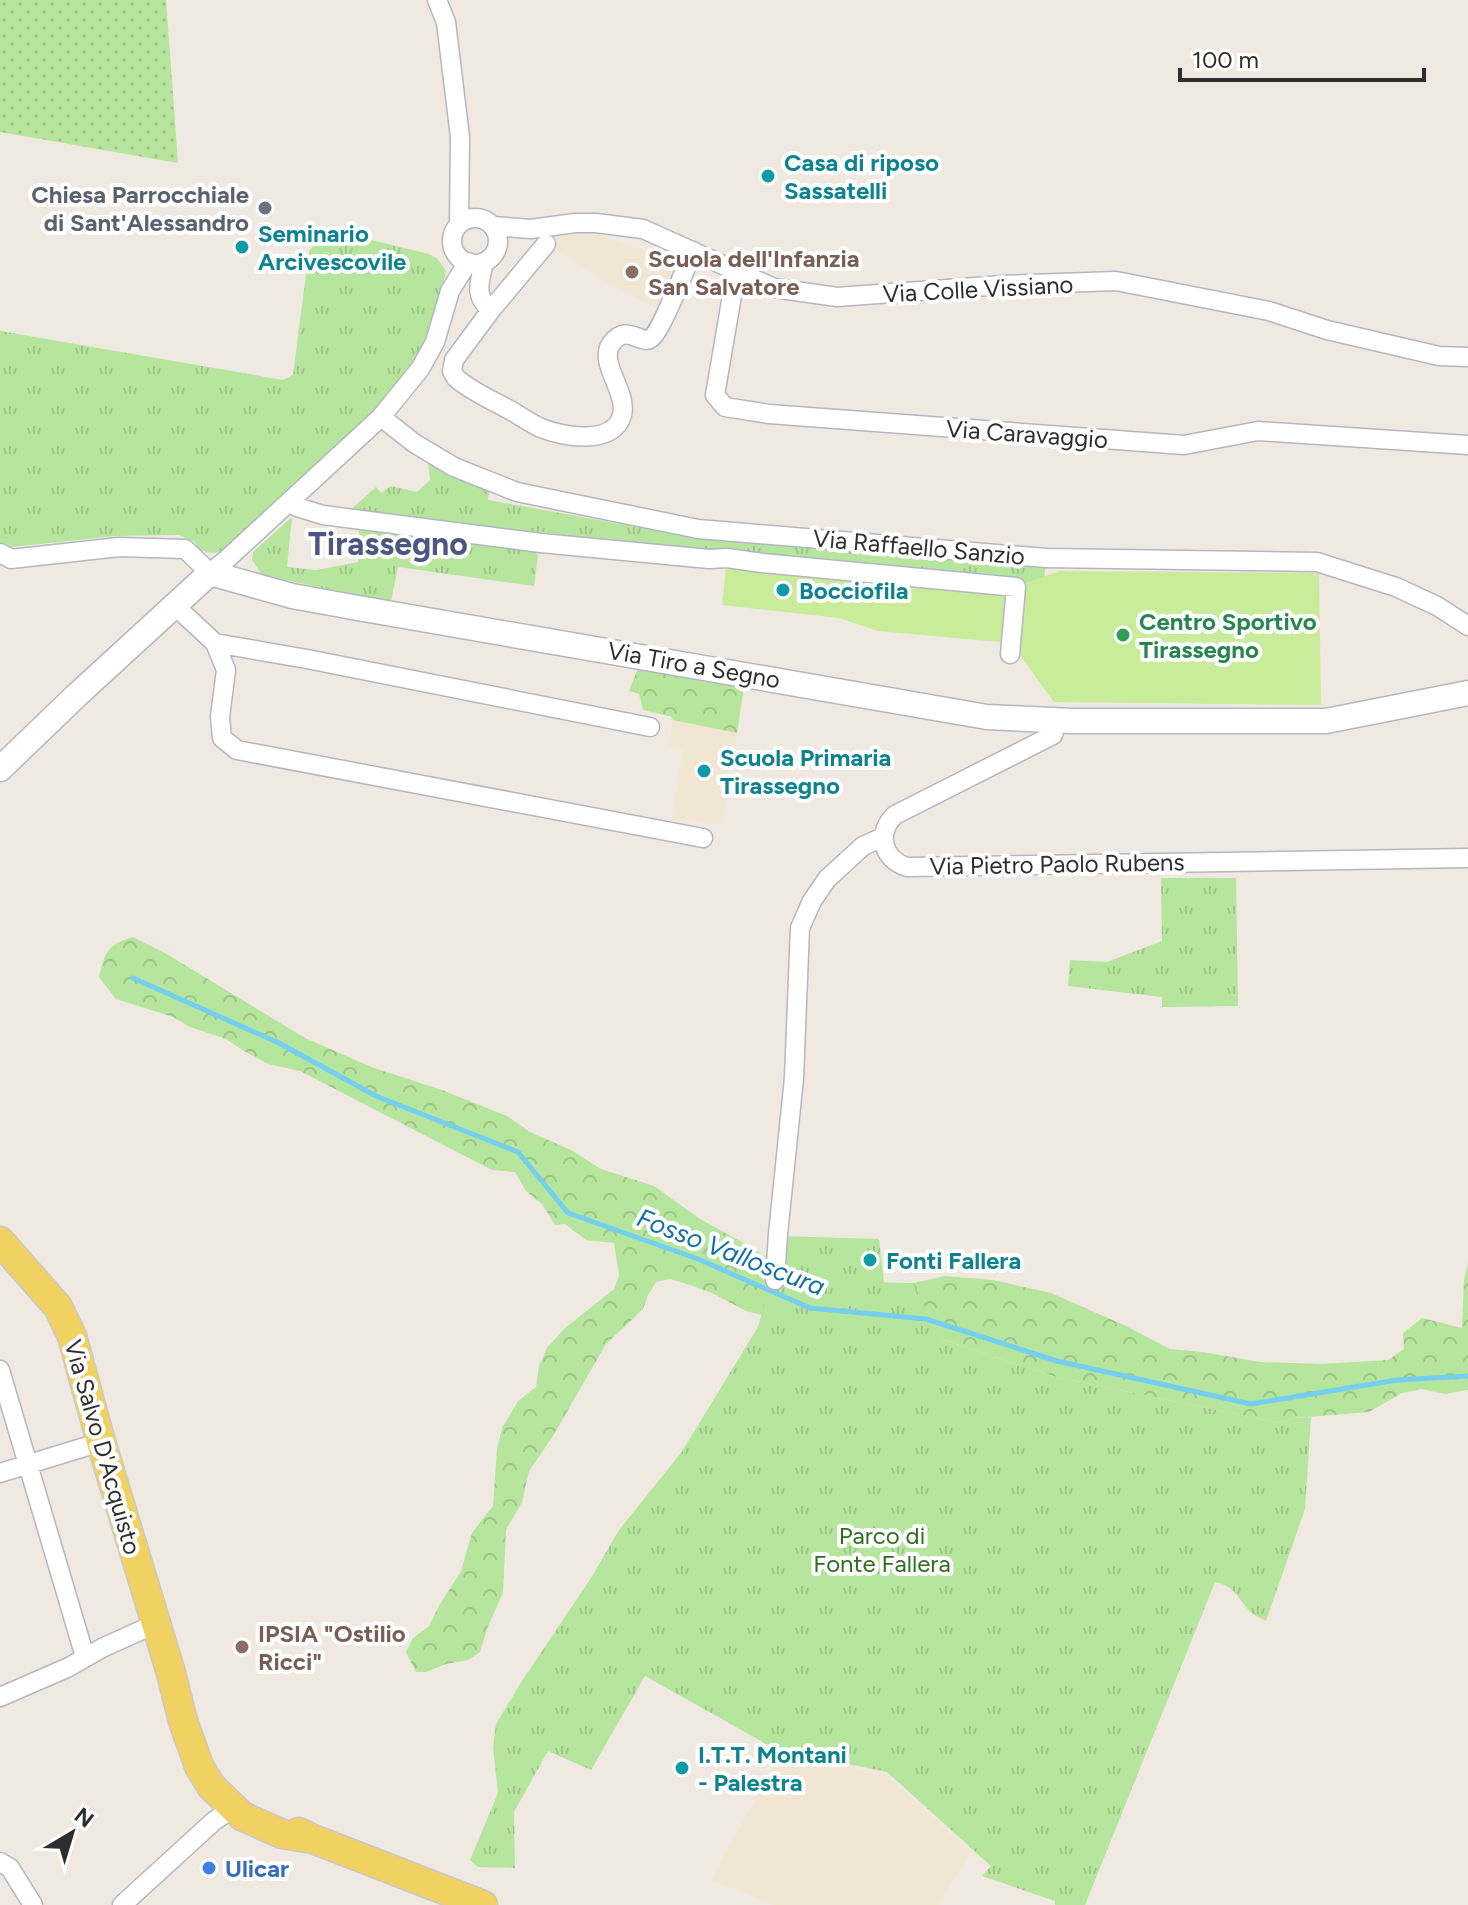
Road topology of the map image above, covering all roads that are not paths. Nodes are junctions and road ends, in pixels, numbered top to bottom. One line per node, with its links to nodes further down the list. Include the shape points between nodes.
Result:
1 (437, 0): 2 (street, via 446,22 460,137)
2 (459, 224): 3 (street, via 483,219); 6 (street, via 452,237)
3 (496, 236): 5 (street, Via Colle Vissiano, via 575,223 616,225 643,229); 6 (street, via 495,252)
4 (546, 244): 8 (street)
5 (693, 251): 7 (street, Via Colle Vissiano); 8 (street, via 653,337 627,335 611,344 608,359 622,415 616,427 600,436 541,428 456,378 454,360)
6 (469, 259): 8 (street, via 482,303); 10 (street, via 450,291 435,342 420,369)
7 (736, 272): 9 (street, Via Colle Vissiano, via 774,288 837,297 1116,281 1269,311 1439,356); 11 (street, Via Caravaggio, via 715,395 725,407 1184,445 1258,431)
8 (491, 310)
9 (1468, 357)
10 (381, 417): 12 (street); 16 (street, Via Raffaello Sanzio, via 454,467 517,492 683,526 1046,558 1317,562 1396,587)
11 (1468, 445)
12 (290, 501): 14 (street); 18 (street, via 323,515 541,543 1016,587)
13 (0, 553): 14 (street, via 11,559 119,547 185,549)
14 (210, 573): 15 (main road); 20 (main road, Via Tiro a Segno, via 292,596 918,706 987,717)
15 (174, 605): 17 (street); 22 (main road)
16 (1468, 626)
17 (215, 643): 21 (street); 24 (street, via 226,670 222,738 237,750)
18 (1010, 654)
19 (1467, 697): 20 (main road, Via Tiro a Segno, via 1326,721)
20 (1057, 720): 23 (street, via 1053,735 895,815)
21 (650, 727)
22 (0, 769)
23 (883, 837): 25 (street, Via Pietro Paolo Rubens, via 889,856 907,867); 27 (street, via 863,846 827,879 800,928 794,1078)
24 (703, 838)
25 (1468, 858)
26 (1, 1243): 29 (main road, Via Salvo D'Acquisto, via 58,1307 72,1336)
27 (775, 1280)
28 (0, 1370): 30 (street)
29 (101, 1442): 30 (street); 32 (main road, Via Salvo D'Acquisto)
30 (29, 1465): 31 (street); 33 (street)
31 (0, 1473)
32 (155, 1624): 33 (street); 34 (main road, Via Salvo D'Acquisto)
33 (85, 1657): 35 (street)
34 (171, 1673): 36 (main road, Via Salvo D'Acquisto, via 199,1766); 37 (main road, Via Salvo D'Acquisto, via 202,1755 249,1803)
35 (0, 1697)
36 (233, 1808): 37 (main road, Via Salvo D'Acquisto, via 282,1834); 40 (street)
37 (313, 1839): 41 (main road, Via Salvo D'Acquisto)
38 (0, 1862): 39 (street, via 10,1868)
39 (33, 1905)
40 (122, 1905)
41 (483, 1905)

